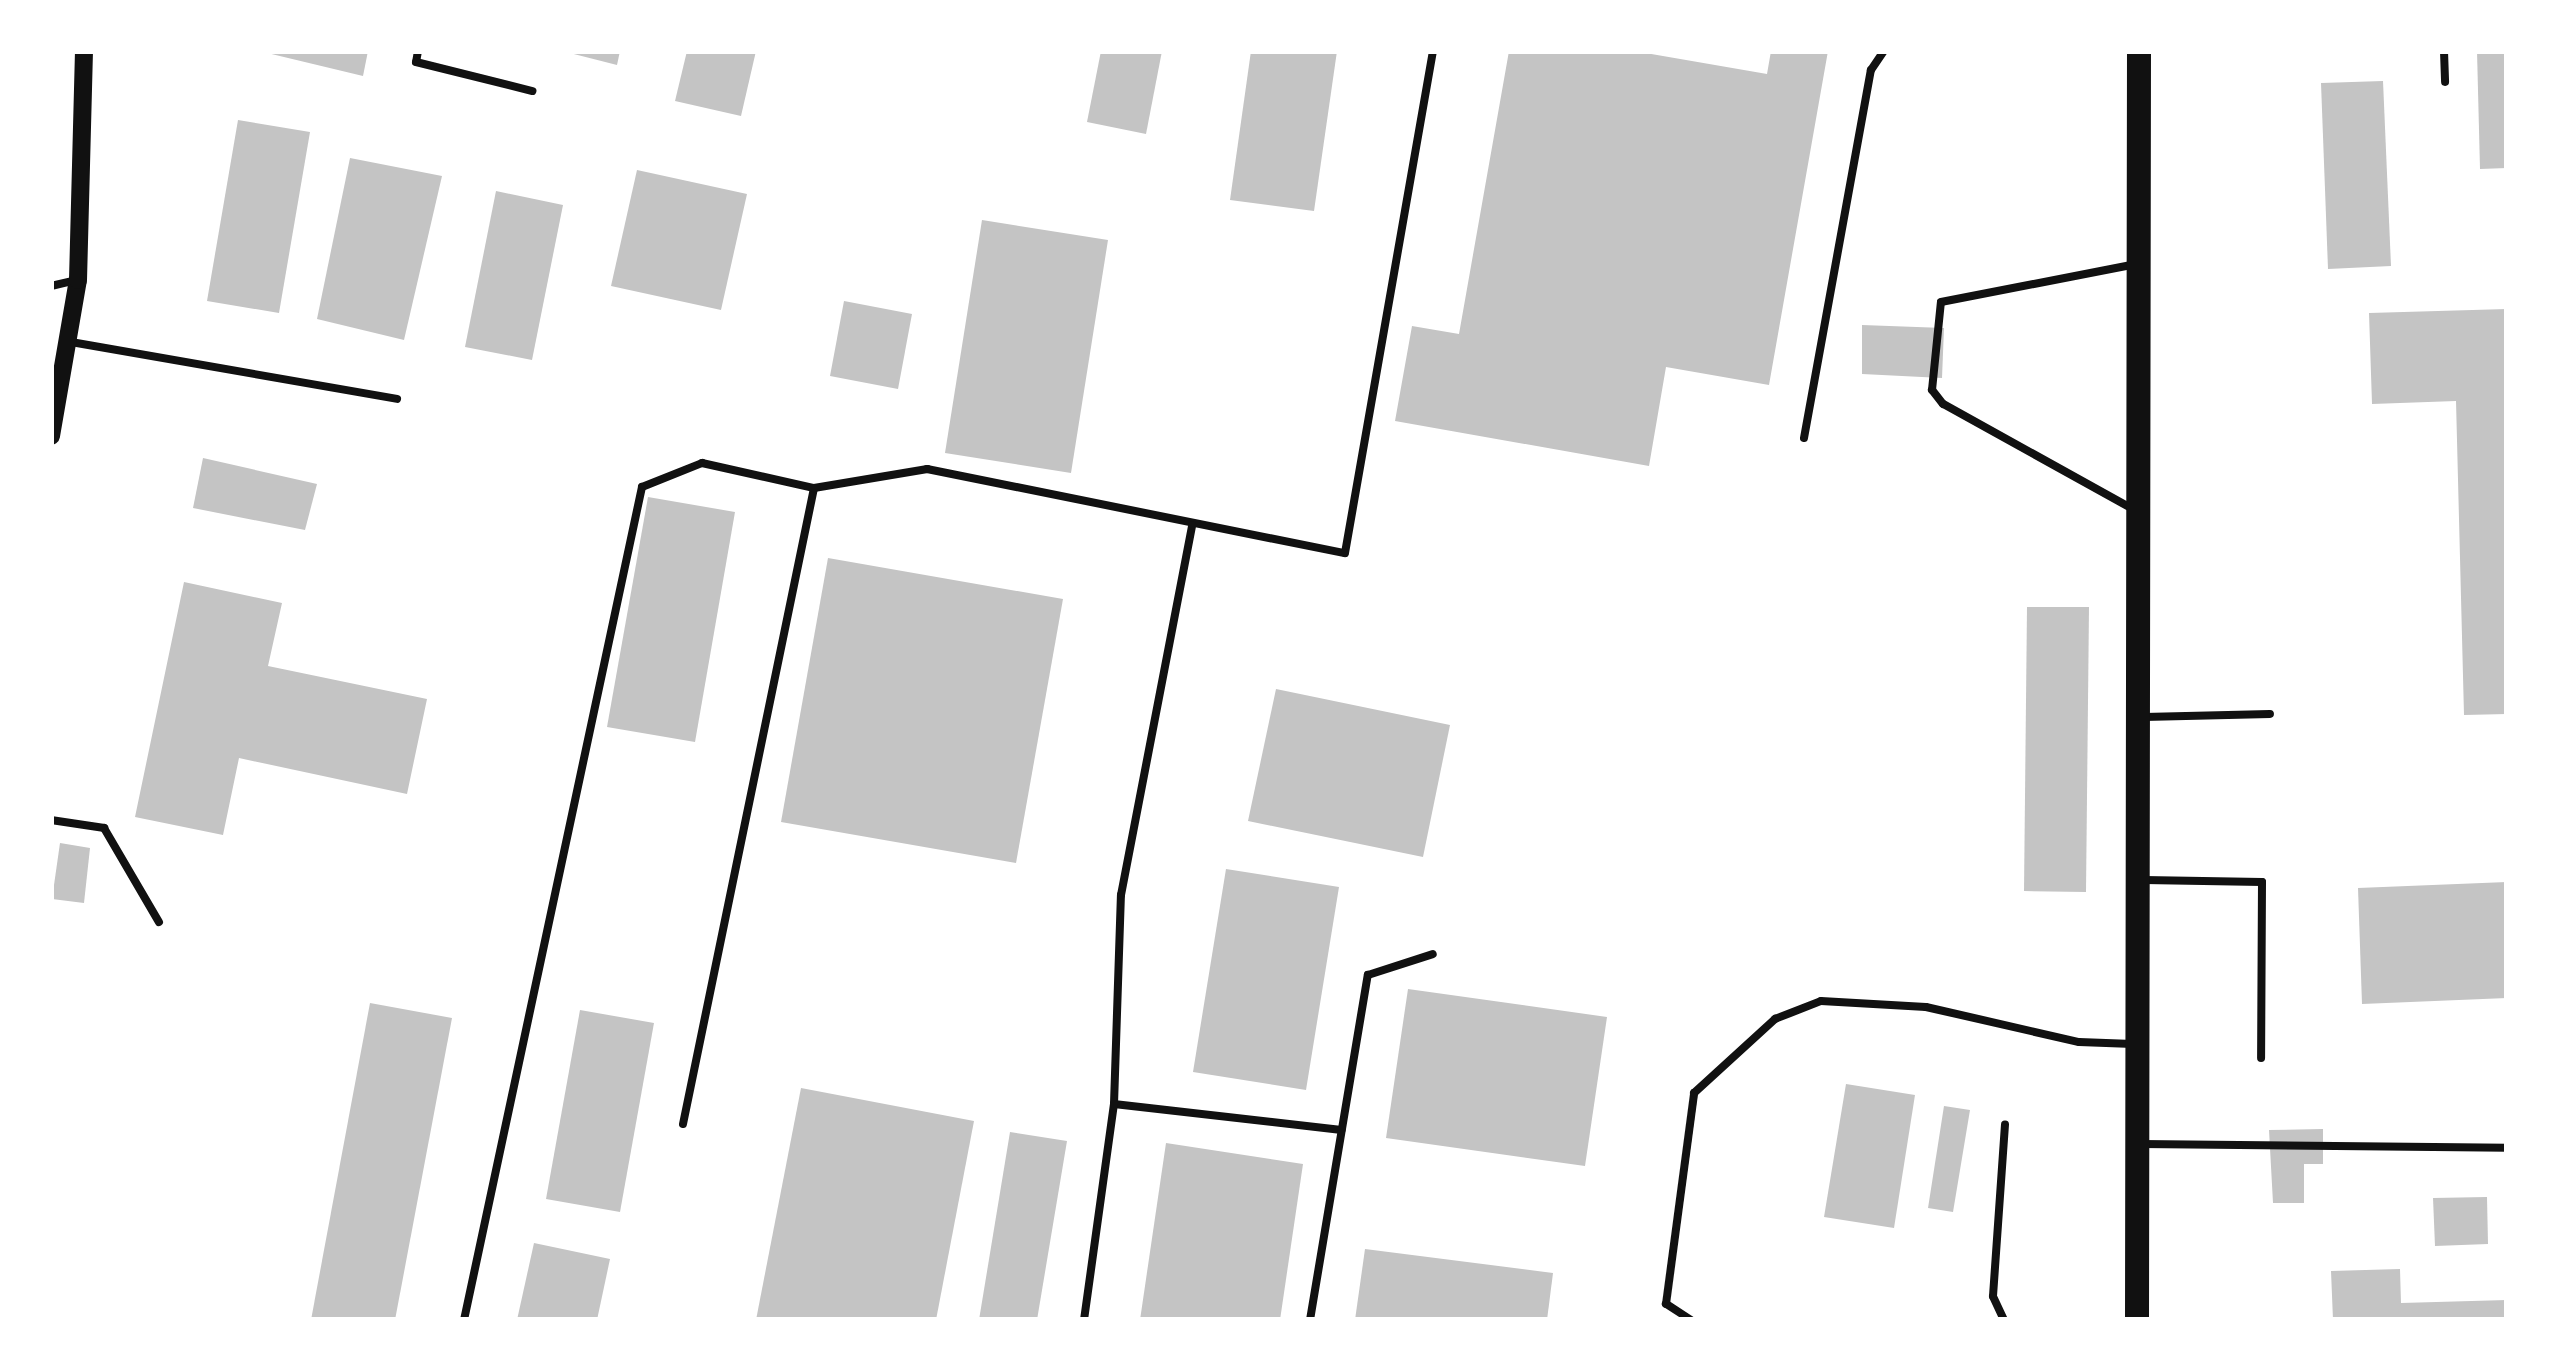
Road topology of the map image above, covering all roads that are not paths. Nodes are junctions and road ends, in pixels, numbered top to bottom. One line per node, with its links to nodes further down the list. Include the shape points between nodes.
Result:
1 (84, 51): 10 (street)
2 (418, 51): 8 (lane, via 416,62)
3 (1433, 51): 18 (lane, via 1345,553)
4 (1884, 51): 15 (lane, via 1871,70)
5 (2139, 51): 9 (main road)
6 (2444, 51): 7 (lane)
7 (2445, 82)
8 (532, 91)
9 (2143, 263): 17 (main road); 17 (lane, via 1941,302 1932,390 1943,404)
10 (78, 280): 11 (lane); 12 (street)
11 (51, 286)
12 (70, 341): 13 (lane); 14 (street)
13 (397, 399)
14 (51, 436)
15 (1804, 438)
16 (814, 488): 18 (lane, via 927,469); 28 (lane); 33 (lane, via 702,463 642,487)
17 (2144, 516): 20 (main road)
18 (1192, 526): 27 (lane, via 1121,896)
19 (2270, 714): 20 (lane)
20 (2143, 717): 22 (main road)
21 (51, 820): 23 (lane, via 104,828)
22 (2142, 880): 25 (main road); 26 (lane, via 2262,882)
23 (159, 922)
24 (1433, 953): 30 (lane, via 1368,975)
25 (2141, 1044): 31 (main road); 36 (lane, via 2079,1042 1926,1007 1821,1000 1775,1019 1694,1093 1666,1304)
26 (2261, 1058)
27 (1114, 1104): 30 (lane); 34 (lane)
28 (683, 1124)
29 (2006, 1124): 37 (lane, via 1993,1296)
30 (1342, 1130): 35 (lane)
31 (2140, 1144): 32 (lane); 38 (main road)
32 (2507, 1148)
33 (464, 1320)
34 (1084, 1320)
35 (1310, 1320)
36 (1691, 1320)
37 (2004, 1320)
38 (2138, 1320)

